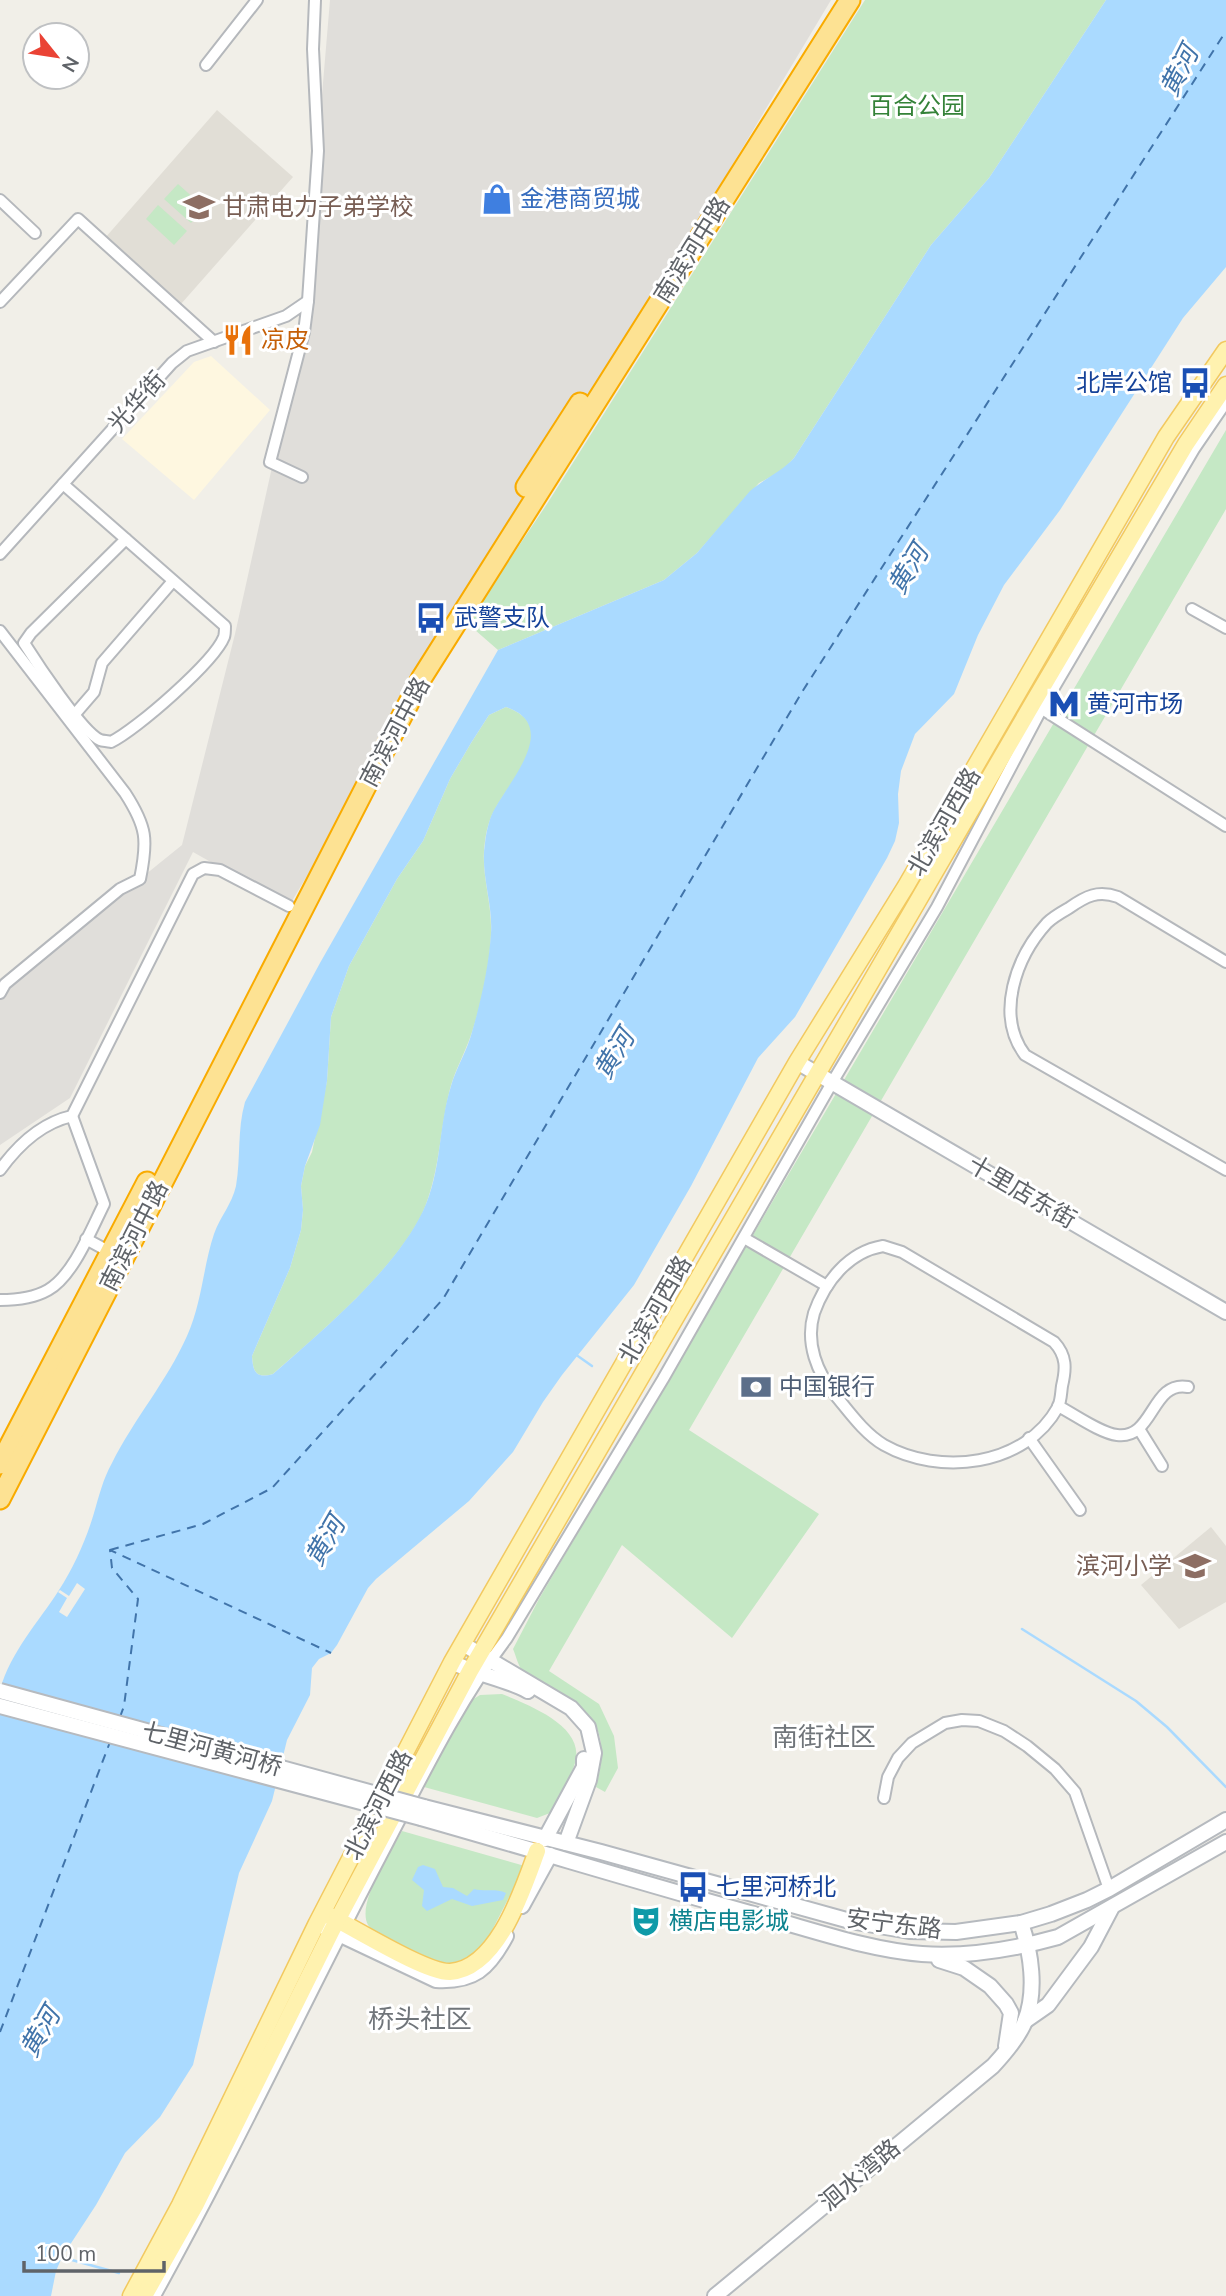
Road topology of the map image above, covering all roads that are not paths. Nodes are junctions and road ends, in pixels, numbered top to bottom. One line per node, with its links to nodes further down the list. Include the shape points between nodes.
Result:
1 (257, 0): 5 (street)
2 (315, 0): 8 (street, via 317,151)
3 (835, 0): 26 (highway, 南滨河中路, via 410,672)
4 (850, 0): 47 (highway, 南滨河中路, via 421,678)
5 (206, 65)
6 (0, 200): 7 (street)
7 (35, 233)
8 (308, 300): 10 (street, 光华街, via 286,316); 15 (street, via 270,462)
9 (0, 302): 10 (street, via 78,219)
10 (214, 342): 16 (street, 光华街, via 187,351 172,363)
11 (1226, 349): 12 (main road, 北滨河西路)
12 (1220, 368): 29 (main road, 北滨河西路, via 1166,437 906,886)
13 (1226, 386): 23 (main road, 北滨河西路, via 1186,444)
14 (1226, 402): 23 (street)
15 (302, 477)
16 (63, 484): 17 (street); 18 (street, 光华街)
17 (126, 539): 19 (street); 24 (street, via 24,643)
18 (0, 554)
19 (173, 581): 24 (street, via 102,663 94,692); 24 (street, via 225,626 225,636 212,655 159,708 111,742 99,739)
20 (1192, 609): 21 (street)
21 (1226, 628)
22 (0, 631): 28 (street, via 125,793 140,817 146,848 140,879 120,889 5,984)
23 (1037, 706): 25 (street); 30 (main road, 北滨河西路); 31 (street, via 937,907)
24 (75, 714)
25 (1226, 825)
26 (289, 906): 32 (street, via 220,870 193,874); 37 (highway, 南滨河中路)
27 (1226, 962): 34 (street, via 1118,897 1099,893 1048,921 1024,952 1012,989 1012,1028 1025,1055)
28 (0, 993)
29 (797, 1062): 30 (main road, 十里店东街); 49 (main road, 北滨河西路)
30 (818, 1072): 31 (main road, 十里店东街); 51 (main road, 北滨河西路)
31 (833, 1082): 35 (street); 40 (main road, 十里店东街)
32 (72, 1116): 33 (street, via 44,1127 15,1149); 36 (street, via 103,1204)
33 (0, 1170)
34 (1226, 1170)
35 (744, 1238): 38 (street); 51 (street, via 507,1638)
36 (86, 1239): 37 (street); 39 (street, via 65,1276 47,1291 20,1300)
37 (110, 1252): 45 (highway, 南滨河中路)
38 (827, 1286): 42 (street, via 839,1269 873,1248 902,1252 1055,1342 1066,1361); 44 (street, via 812,1322 812,1352 823,1380 882,1444 912,1458 984,1461)
39 (0, 1300)
40 (1226, 1312)
41 (1188, 1387): 43 (street, via 1168,1390)
42 (1058, 1406): 43 (street, via 1109,1433 1125,1435); 44 (street)
43 (1139, 1429): 46 (street)
44 (1029, 1438): 48 (street)
45 (0, 1464)
46 (1162, 1466)
47 (0, 1499)
48 (1080, 1510)
49 (463, 1644): 50 (main road, 北滨河西路); 51 (main road)
50 (452, 1662): 51 (main road); 63 (main road, 北滨河西路)
51 (481, 1665): 58 (main road, via 571,1708 588,1727 594,1753 589,1780); 59 (main road, via 570,1714 585,1738 584,1767); 63 (main road, 北滨河西路)
52 (0, 1691): 55 (main road, 七里河黄河桥, bridge)
53 (0, 1706): 55 (main road, 七里河黄河桥, bridge)
54 (884, 1798): 60 (street, via 888,1777 912,1743 945,1723 979,1721 1027,1746 1075,1792)
55 (423, 1812): 59 (main road)
56 (1226, 1819): 60 (main road, 安宁东路)
57 (1226, 1842): 61 (main road)
58 (566, 1843): 59 (main road, 安宁东路); 62 (main road, 安宁东路, via 850,1921 909,1931 956,1932)
59 (544, 1848): 63 (main road, via 495,1944 472,1966 448,1972); 65 (main road, via 599,1871 845,1939)
60 (1109, 1889): 62 (main road, 安宁东路)
61 (1112, 1908): 64 (main road, via 1058,1937); 66 (main road, 洄水湾路, via 1091,1947 1048,2005)
62 (1021, 1923): 64 (main road, 洄水湾路)
63 (333, 1924): 68 (main road, 北滨河西路); 69 (main road, 北滨河西路, via 195,2204); 70 (street, via 204,2207)
64 (1029, 1945): 65 (main road, via 961,1955); 66 (main road, 洄水湾路, via 1031,1990)
65 (920, 1954): 67 (main road, via 964,1968 1006,2004 1011,2013)
66 (1026, 2021): 67 (main road, 洄水湾路)
67 (1004, 2053): 71 (main road, 洄水湾路)
68 (131, 2296)
69 (144, 2296)
70 (155, 2296)
71 (715, 2296)

